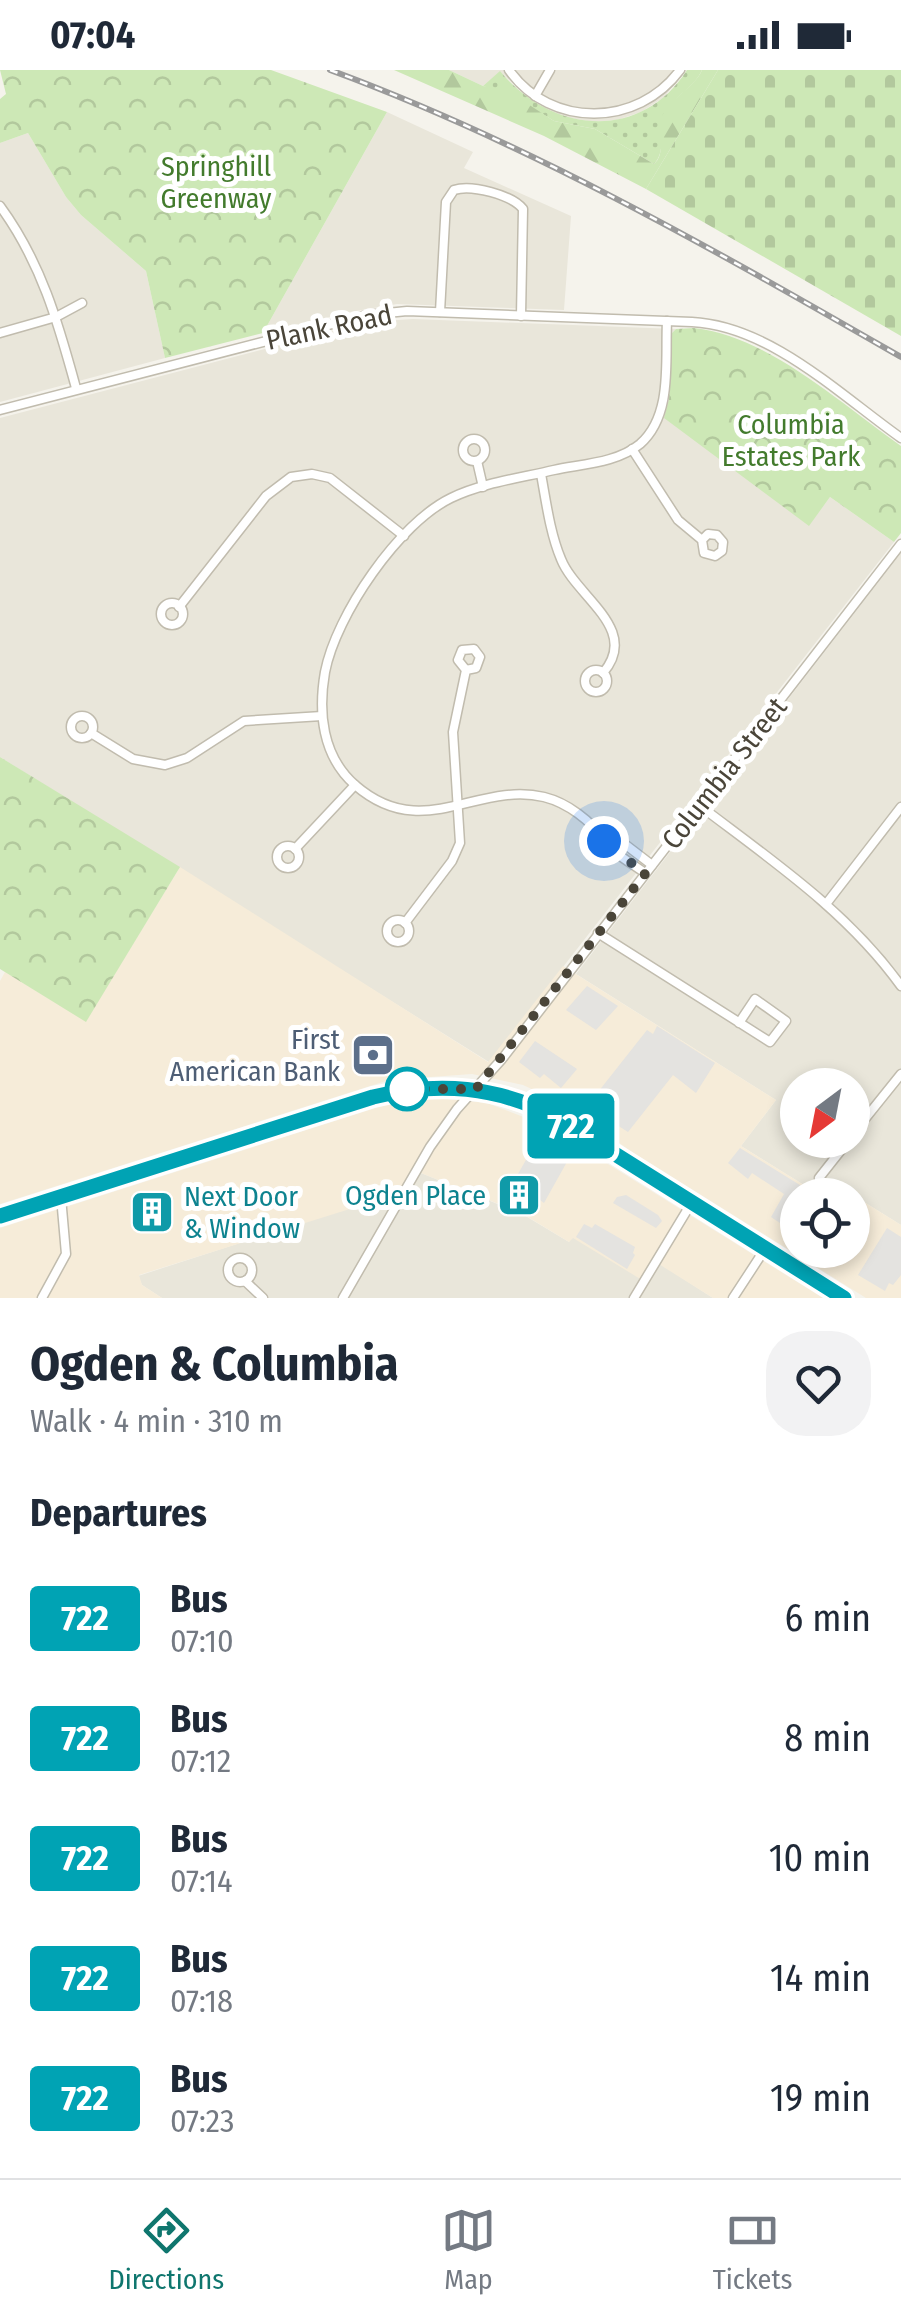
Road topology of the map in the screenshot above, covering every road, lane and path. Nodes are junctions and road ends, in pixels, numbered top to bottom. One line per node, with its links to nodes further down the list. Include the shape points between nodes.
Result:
1 (508, 70): 4 (street)
2 (550, 70): 4 (street)
3 (680, 70): 4 (street, via 653,98 620,113 574,111)
4 (535, 96)
5 (1, 208): 9 (street, via 40,270)
6 (82, 302): 9 (street)
7 (440, 312): 8 (street, Plank Road); 8 (street, via 446,202 460,187 516,200 523,209); 12 (street, Plank Road, via 368,314)
8 (520, 316): 10 (street, Plank Road)
9 (56, 317): 11 (street); 12 (street)
10 (667, 322): 14 (street, Plank Road, via 704,322 755,336); 15 (street, via 660,413)
11 (0, 332)
12 (76, 388): 13 (street, Plank Road)
13 (0, 410)
14 (901, 438)
15 (632, 449): 17 (street); 20 (street, via 678,520)
16 (477, 461): 18 (street)
17 (541, 474): 18 (street); 24 (street, via 560,558 614,632 614,656)
18 (483, 486): 19 (street, via 440,504)
19 (404, 536): 22 (street, via 330,478 291,477 266,496); 25 (street, via 336,634)
20 (702, 540)
21 (901, 544): 28 (street, Columbia Street)
22 (179, 607)
23 (466, 670): 29 (street, via 453,732)
24 (603, 673)
25 (322, 716): 26 (street, via 244,721 187,758 158,765 133,759); 27 (street, via 332,754)
26 (91, 733)
27 (355, 785): 29 (street, via 406,810); 32 (street)
28 (699, 805): 33 (street, Columbia Street); 35 (street)
29 (459, 806): 31 (street, via 540,796); 36 (street, via 458,850)
30 (901, 807): 35 (street)
31 (601, 832): 33 (street); 34 (street)
32 (296, 849)
33 (652, 865): 34 (street, Columbia Street)
34 (645, 874): 37 (street, Columbia Street)
35 (826, 904): 38 (street)
36 (405, 922)
37 (598, 934): 39 (street); 41 (street, Columbia Street)
38 (901, 986)
39 (739, 1022): 39 (street, via 756,999 786,1022 770,1042)
40 (901, 1074): 42 (street)
41 (476, 1089): 45 (main road, via 422,1088 373,1097); 46 (main road, via 540,1108); 52 (street, Columbia Street, via 430,1147)
42 (870, 1114)
43 (835, 1158): 44 (street)
44 (819, 1178)
45 (60, 1197): 47 (main road); 50 (street, via 66,1254)
46 (692, 1202): 48 (main road); 53 (street)
47 (0, 1216)
48 (765, 1248): 54 (street); 55 (main road)
49 (245, 1281): 51 (street)
50 (42, 1298)
51 (263, 1298)
52 (344, 1298)
53 (634, 1298)
54 (733, 1298)
55 (844, 1298)

